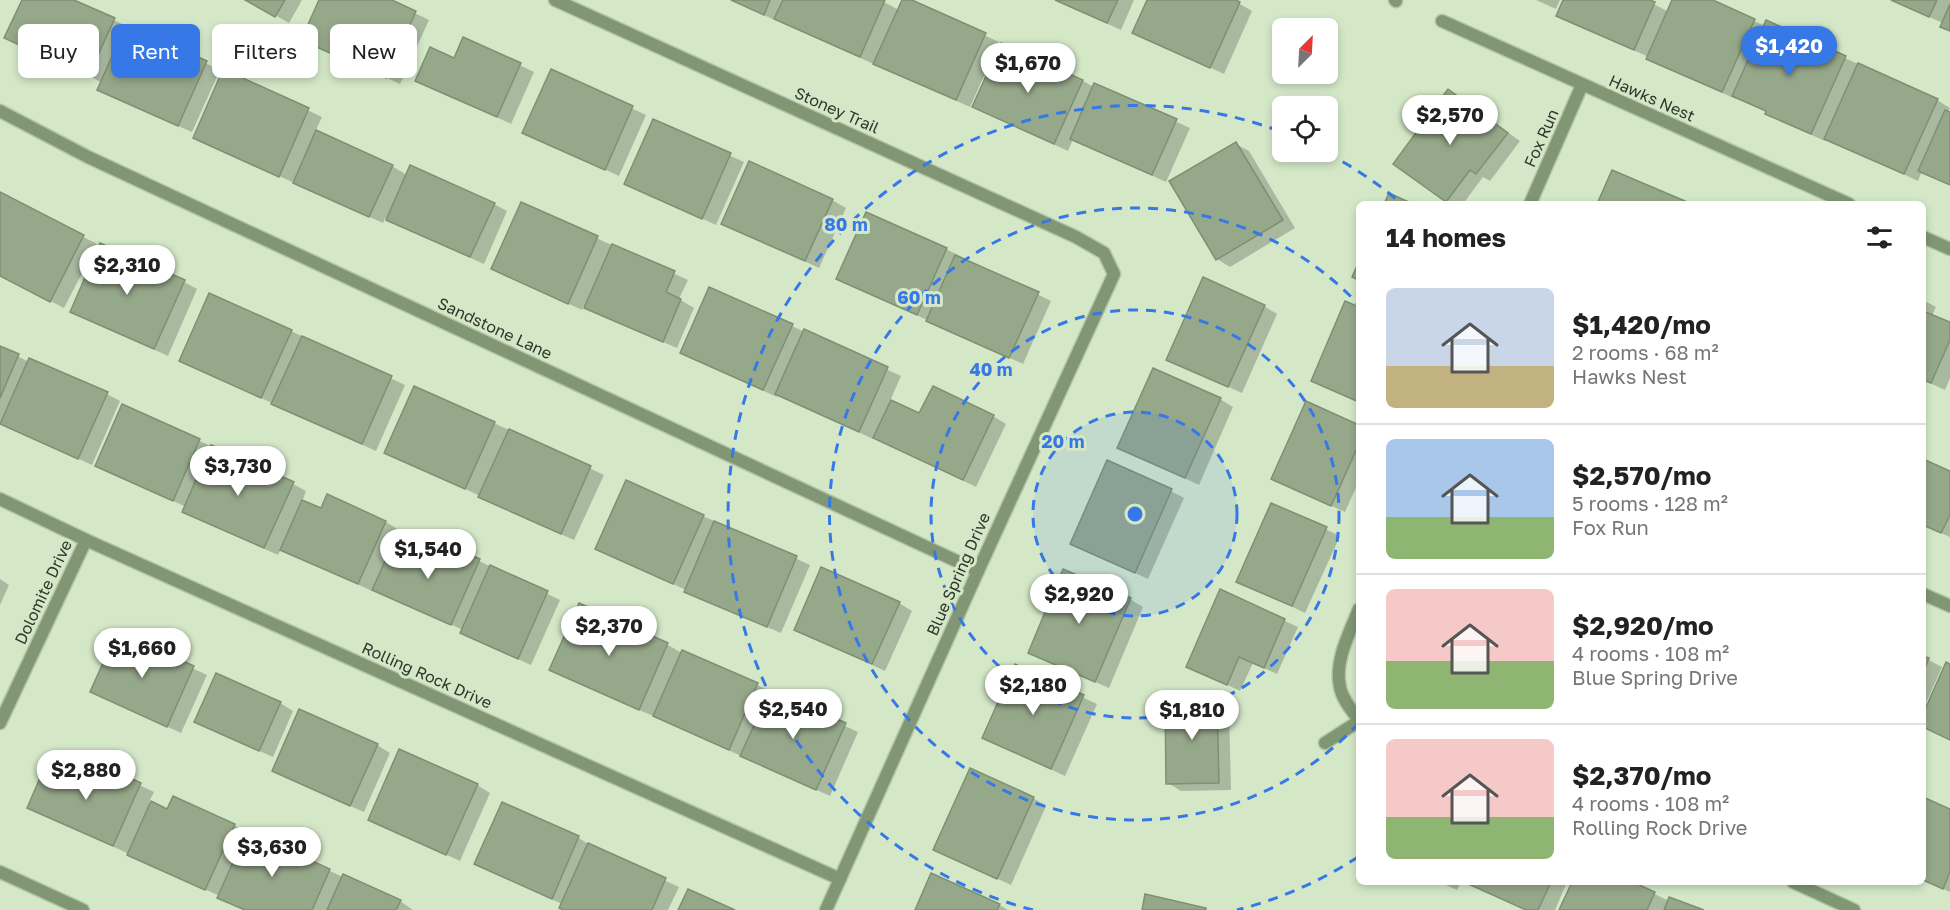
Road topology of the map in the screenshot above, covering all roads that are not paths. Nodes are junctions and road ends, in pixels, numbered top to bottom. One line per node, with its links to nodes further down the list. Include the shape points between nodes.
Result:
1 (555, 0): 9 (street, Stoney Trail)
2 (1442, 21): 3 (street, Hawks Nest)
3 (1582, 85): 5 (street, Fox Run); 6 (street, Hawks Nest)
4 (0, 111): 12 (street, Sandstone Lane, via 99,162)
5 (1531, 201)
6 (1842, 201)
7 (1926, 238): 8 (street)
8 (1950, 249)
9 (1104, 253): 12 (street, Blue Spring Drive, via 1114,274)
10 (0, 499): 11 (street, Rolling Rock Drive)
11 (86, 540): 18 (street, Dolomite Drive); 21 (street, Rolling Rock Drive)
12 (978, 571): 21 (street, Blue Spring Drive)
13 (1926, 595): 14 (street)
14 (1950, 606)
15 (1356, 617): 16 (street, via 1340,661 1340,687)
16 (1356, 716)
17 (1356, 722): 19 (street)
18 (0, 723)
19 (1325, 743)
20 (0, 872): 23 (street)
21 (840, 879): 24 (street, Blue Spring Drive)
22 (1800, 885): 25 (street)
23 (83, 910)
24 (826, 910)
25 (1854, 910)

